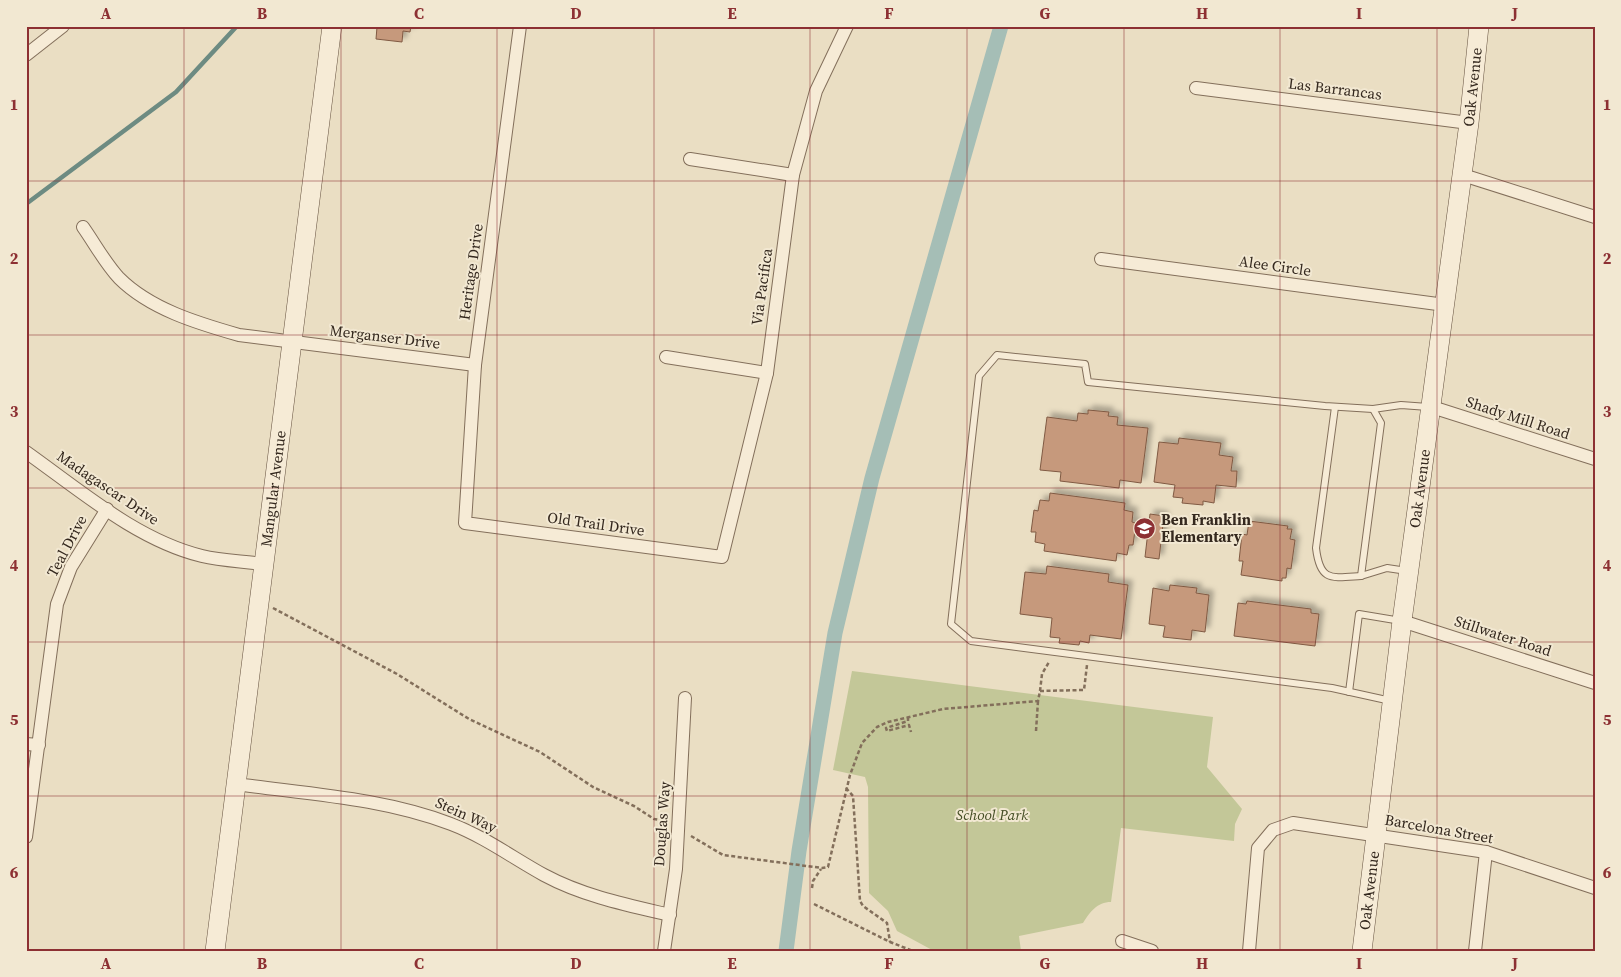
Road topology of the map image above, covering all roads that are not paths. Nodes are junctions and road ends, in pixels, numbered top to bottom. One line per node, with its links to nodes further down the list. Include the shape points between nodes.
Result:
1 (62, 26): 6 (street)
2 (332, 26): 16 (street, Mangular Avenue)
3 (520, 26): 18 (street, Heritage Drive)
4 (847, 26): 10 (street, Via Pacifica, via 816,91)
5 (1479, 26): 8 (street, Oak Avenue)
6 (26, 55)
7 (1196, 88): 8 (street, Las Barrancas)
8 (1469, 123): 11 (street, Oak Avenue)
9 (690, 159): 10 (street)
10 (793, 174): 19 (street, Via Pacifica)
11 (1463, 175): 12 (street); 15 (street, Oak Avenue)
12 (1595, 217)
13 (83, 228): 16 (street, Merganser Drive, via 118,277 142,297 211,327 239,335)
14 (1100, 259): 15 (street, Alee Circle)
15 (1445, 305): 21 (street, Oak Avenue)
16 (291, 342): 18 (street, Merganser Drive); 28 (street, Mangular Avenue)
17 (666, 357): 19 (street)
18 (475, 365): 26 (street, Heritage Drive)
19 (767, 373): 27 (street, Via Pacifica)
20 (1335, 407): 22 (lane); 30 (lane, via 1316,548 1318,566 1332,578); 33 (lane, via 1088,382 1085,364 996,354 979,376 951,624 971,641 1227,673)
21 (1432, 407): 22 (lane, via 1401,405); 24 (street, Shady Mill Road); 29 (street, Oak Avenue)
22 (1373, 409): 30 (lane, via 1381,423)
23 (26, 452): 25 (street, Madagascar Drive)
24 (1595, 459)
25 (106, 509): 28 (street, Madagascar Drive, via 154,539 203,556); 36 (street, Teal Drive, via 72,567 57,604)
26 (465, 523): 27 (street, Old Trail Drive)
27 (722, 557)
28 (263, 564): 37 (street, Mangular Avenue)
29 (1408, 572): 30 (lane, via 1387,568); 31 (street, Oak Avenue)
30 (1361, 576)
31 (1402, 621): 32 (street, Stillwater Road); 33 (lane, via 1359,614); 35 (street, Oak Avenue)
32 (1595, 683)
33 (1349, 692): 35 (lane)
34 (686, 698): 42 (street, Douglas Way, via 679,829)
35 (1392, 701): 38 (street, Oak Avenue)
36 (33, 745): 39 (street, Teal Drive)
37 (236, 784): 42 (street, Stein Way, via 390,805 422,814 490,843 546,876 608,901); 44 (street, Mangular Avenue)
38 (1376, 835): 40 (street, Barcelona Street); 47 (street, Barcelona Street, via 1293,823 1274,830 1258,848); 48 (street, Oak Avenue)
39 (26, 837)
40 (1486, 852): 41 (street, Barcelona Street); 49 (street)
41 (1595, 888)
42 (670, 915): 45 (street, Douglas Way)
43 (1122, 941): 46 (street)
44 (214, 951)
45 (664, 951)
46 (1152, 951)
47 (1249, 951)
48 (1362, 951)
49 (1475, 951)

